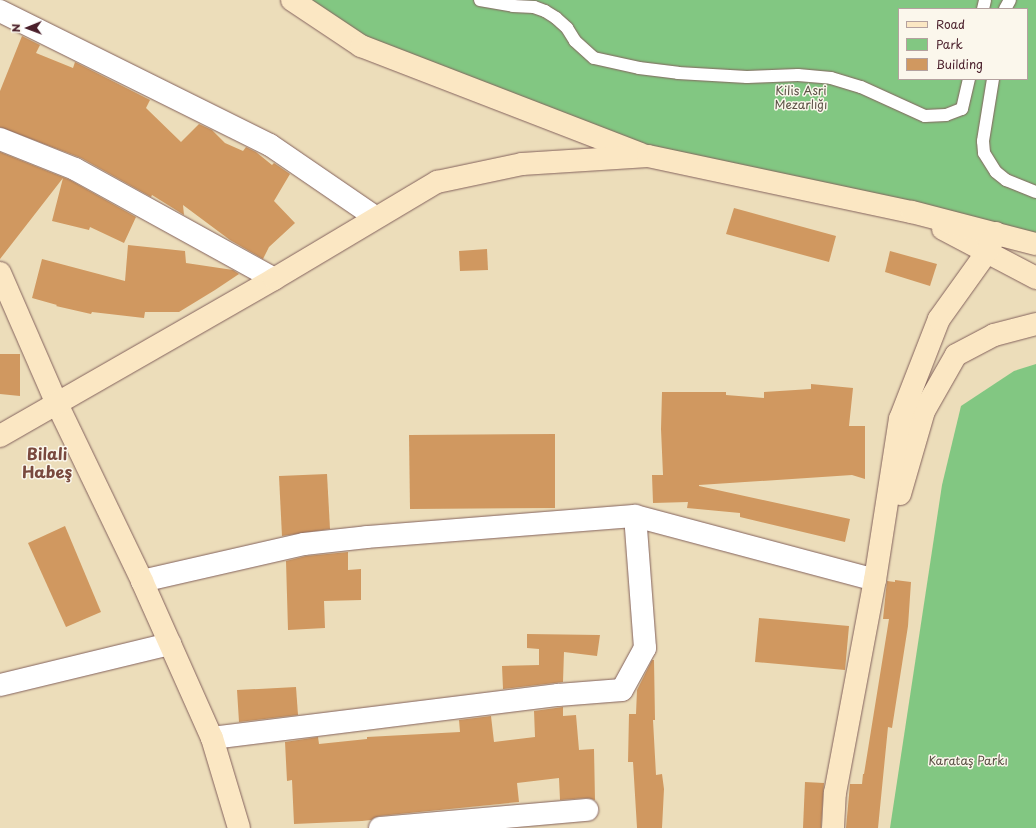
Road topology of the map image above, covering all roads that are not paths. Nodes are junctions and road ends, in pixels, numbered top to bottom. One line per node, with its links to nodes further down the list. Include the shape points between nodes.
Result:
1 (292, 0): 7 (street, via 361,46)
2 (480, 0): 4 (lane, via 534,7 545,11 567,28 575,41 594,58 678,73 831,78 861,87 925,116 946,115 962,109)
3 (0, 11): 9 (street, via 270,145)
4 (968, 80)
5 (993, 80): 8 (lane, via 983,141 984,153 996,172 1006,180)
6 (0, 139): 14 (street, via 75,169)
7 (648, 156): 9 (street, via 522,164 437,182); 10 (street, via 912,212)
8 (1036, 192)
9 (375, 217): 14 (street)
10 (991, 243): 11 (street); 13 (street); 19 (street, via 939,319 900,419)
11 (1036, 244)
12 (0, 273): 16 (street)
13 (1036, 278)
14 (274, 279): 16 (street)
15 (1036, 324): 19 (street, via 994,335 956,355 924,411)
16 (57, 404): 17 (street); 20 (street)
17 (0, 436)
18 (635, 516): 19 (street); 20 (street, via 304,544); 23 (street, via 645,648 622,690 558,695)
19 (875, 580): 27 (street, via 835,792)
20 (142, 581): 21 (street)
21 (170, 644): 22 (street); 23 (street)
22 (0, 686)
23 (212, 738): 25 (street)
24 (587, 810): 26 (street)
25 (239, 828)
26 (380, 828)
27 (833, 828)

